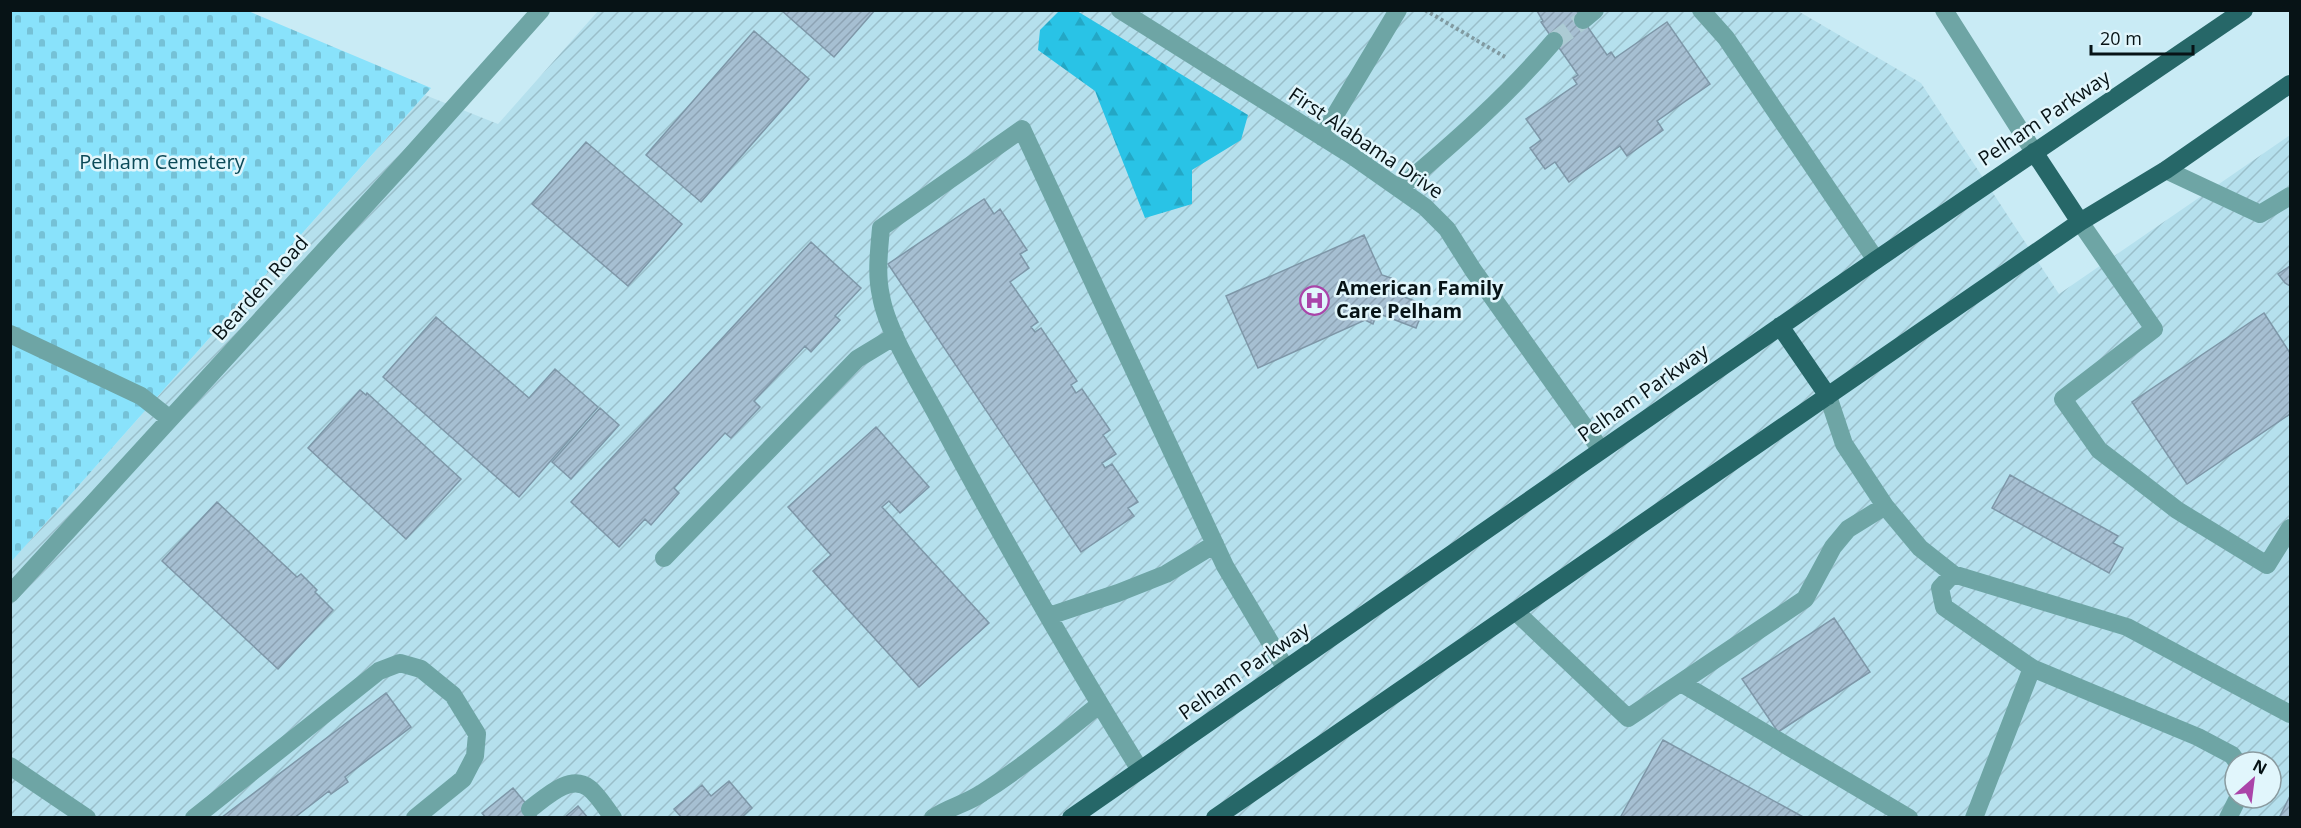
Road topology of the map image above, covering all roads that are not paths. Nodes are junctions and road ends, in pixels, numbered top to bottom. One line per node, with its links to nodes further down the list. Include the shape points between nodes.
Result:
1 (541, 10): 20 (street, Bearden Road)
2 (1120, 10): 9 (street, First Alabama Drive)
3 (1398, 10): 9 (street)
4 (1701, 10): 15 (street, via 1726,38)
5 (1944, 10): 10 (street)
6 (2244, 10): 10 (main road, Pelham Parkway)
7 (1554, 41): 12 (street, via 1470,129)
8 (2290, 84): 11 (main road)
9 (1322, 136): 12 (street, First Alabama Drive)
10 (2034, 152): 14 (main road); 15 (main road, Pelham Parkway)
11 (2166, 170): 13 (street, via 2260,214); 14 (main road)
12 (1400, 188): 21 (street, First Alabama Drive, via 1447,229)
13 (2290, 196)
14 (2080, 222): 19 (main road); 23 (street, via 2154,329 2063,399 2099,450 2177,510 2267,565)
15 (1876, 260): 16 (main road, Pelham Parkway)
16 (1780, 326): 19 (main road); 21 (main road, Pelham Parkway)
17 (10, 334): 20 (street, via 141,396)
18 (895, 336): 24 (street, via 881,298 877,267 881,228 1022,129); 25 (street, via 856,359); 29 (street, via 980,497)
19 (1828, 396): 22 (street, via 1844,444); 28 (main road)
20 (170, 419): 27 (street, Bearden Road)
21 (1601, 450): 31 (main road, Pelham Parkway)
22 (1885, 506): 26 (street, via 1920,548); 32 (street, via 1848,529 1833,547 1805,599)
23 (2290, 528)
24 (1215, 544): 29 (street, via 1166,574); 31 (street)
25 (664, 558)
26 (1953, 574): 30 (street, via 1940,588 1944,607); 34 (street, via 2127,627)
27 (10, 594)
28 (1515, 611): 32 (street, via 1628,718); 45 (main road)
29 (1049, 616): 33 (street)
30 (2032, 668): 35 (street); 47 (street)
31 (1286, 669): 37 (main road, Pelham Parkway)
32 (1682, 682): 46 (street)
33 (1100, 704): 37 (street); 44 (street, via 1005,778 968,803 946,809)
34 (2290, 714)
35 (2223, 750)
36 (10, 766): 39 (street)
37 (1140, 770): 40 (main road, Pelham Parkway)
38 (530, 809): 43 (street, via 555,790 575,783 588,787)
39 (75, 814)
40 (1081, 815)
41 (194, 818): 42 (street, via 380,671 400,663 421,669 453,695 477,734 475,756 463,778)
42 (415, 818)
43 (613, 818)
44 (933, 818)
45 (1215, 818)
46 (1909, 818)
47 (1974, 818)

